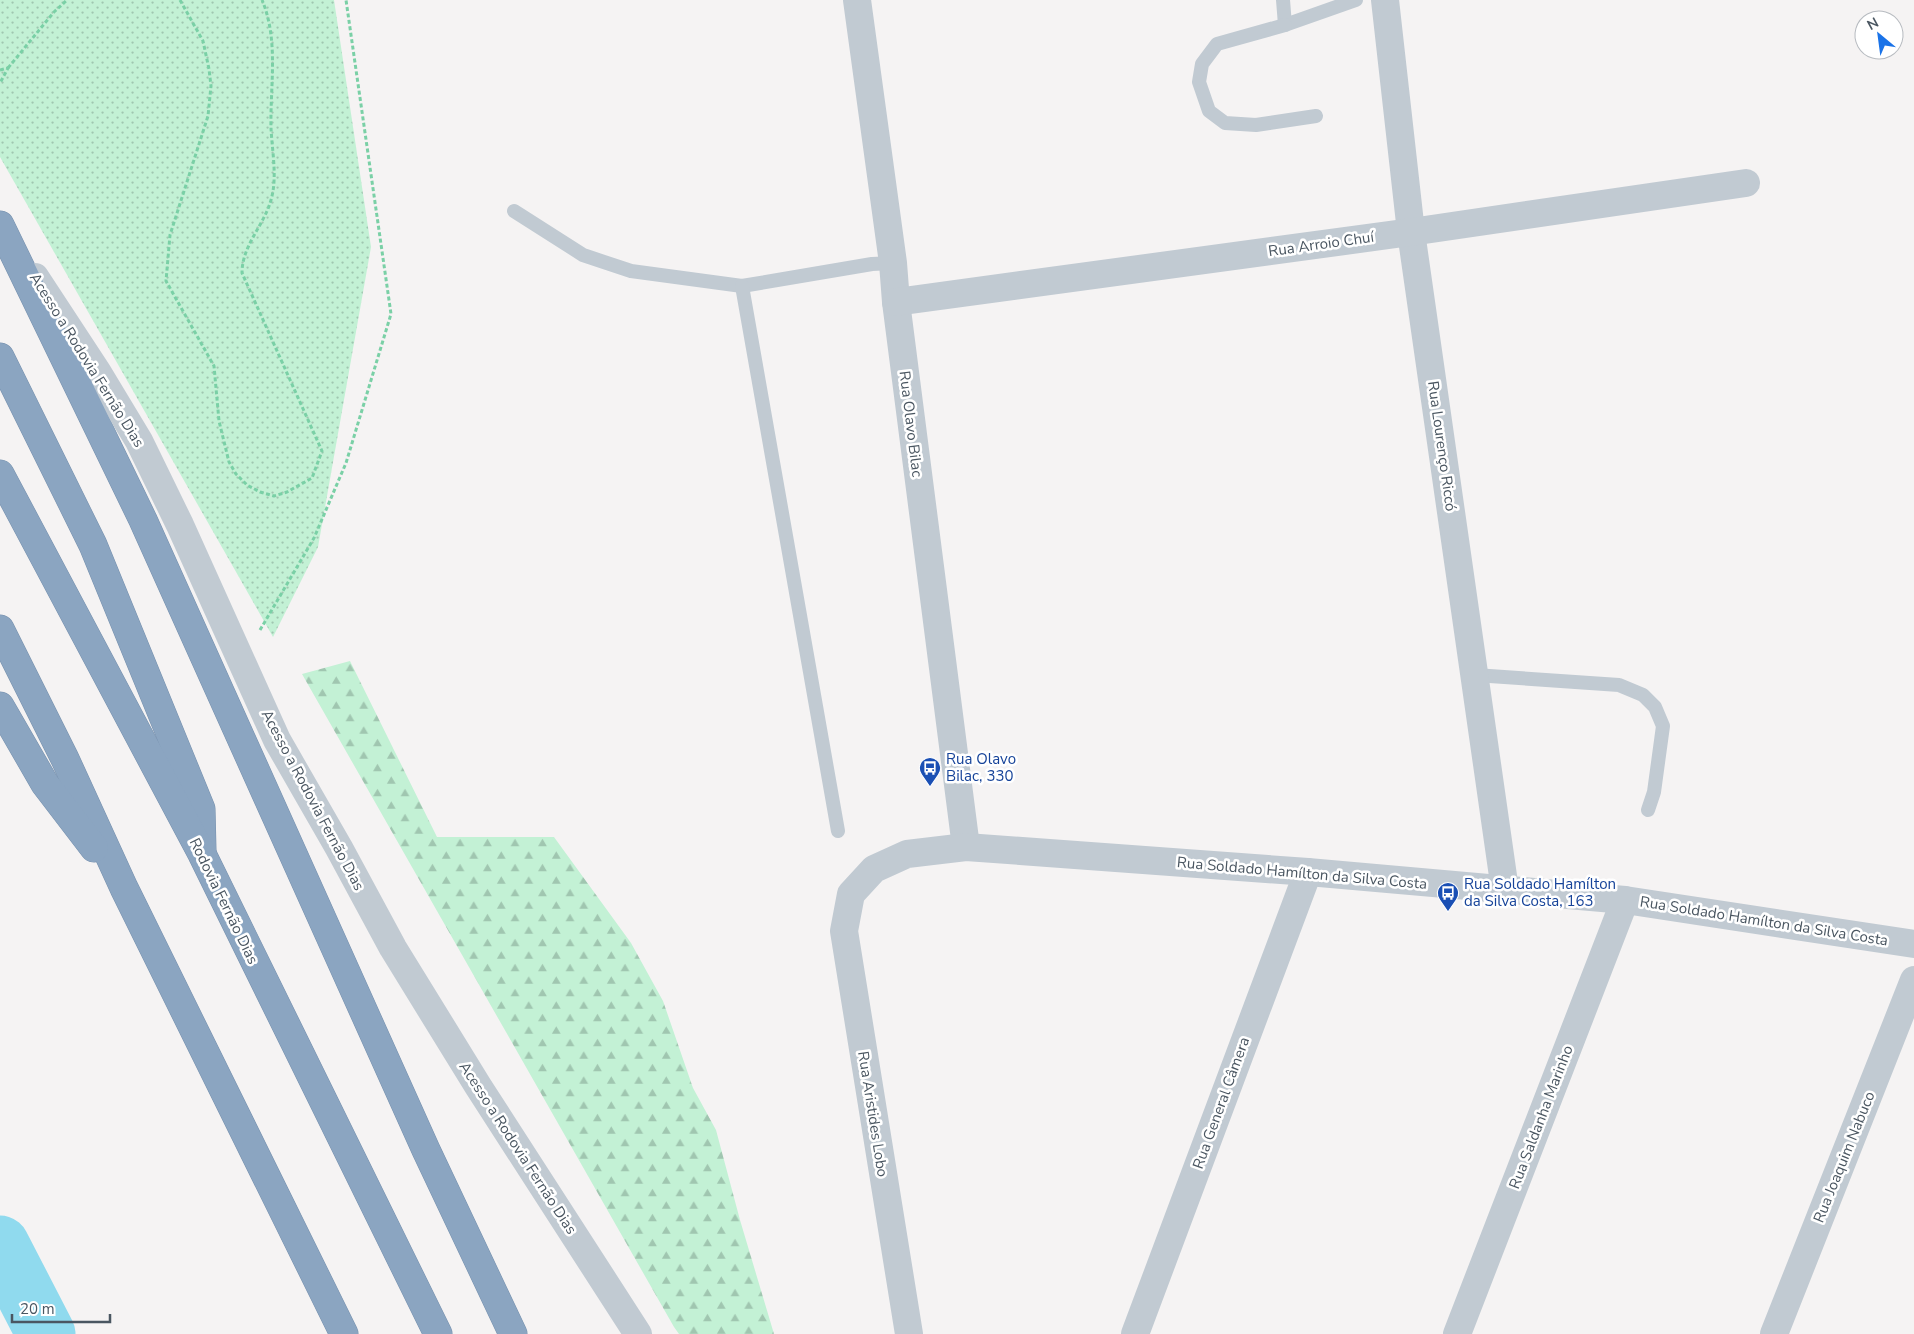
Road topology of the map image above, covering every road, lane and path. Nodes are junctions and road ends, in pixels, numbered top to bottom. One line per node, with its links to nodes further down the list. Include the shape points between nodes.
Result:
1 (67, 0): 10 (path)
2 (180, 0): 8 (path, via 203,42 211,86 208,116 170,235 166,281 214,366 219,421 229,462 247,485 274,496 312,478 322,451 242,273 242,260 272,198 274,183 272,41)
3 (346, 0): 24 (path, via 391,314 346,463 314,538)
4 (857, 0): 18 (street, Rua Olavo Bilac)
5 (1283, 0): 9 (lane)
6 (1356, 0): 9 (lane)
7 (1385, 0): 17 (street, Rua Lourenço Riccó)
8 (263, 1)
9 (1286, 25): 13 (lane, via 1217,44 1202,64 1199,82 1209,111 1225,124 1256,125)
10 (8, 68): 11 (path); 12 (path)
11 (0, 70)
12 (0, 83)
13 (1316, 116)
14 (1746, 183): 17 (street, Rua Arroio Chuí)
15 (514, 211): 19 (lane, via 583,255 631,271)
16 (0, 225): 24 (street, Acesso a Rodovia Fernão Dias, via 98,373 139,442); 40 (highway, via 143,520 389,1069)
17 (1411, 232): 20 (street, Rua Arroio Chuí); 25 (street, Rua Lourenço Riccó)
18 (893, 262): 19 (lane); 20 (street, Rua Olavo Bilac)
19 (742, 286): 28 (lane)
20 (896, 302): 29 (street, Rua Olavo Bilac)
21 (0, 357): 30 (highway, via 93,545 201,809)
22 (0, 474): 30 (highway, Rodovia Fernão Dias)
23 (0, 629): 32 (highway, via 65,758)
24 (242, 660): 41 (street, Acesso a Rodovia Fernão Dias, via 277,740 393,948)
25 (1475, 675): 27 (lane, via 1619,685 1643,695 1655,707 1663,726 1655,786); 33 (street, Rua Lourenço Riccó)
26 (0, 706): 32 (highway, via 45,784)
27 (1648, 810)
28 (838, 831)
29 (966, 847): 31 (street, Rua Soldado Hamílton da Silva Costa); 34 (street, Rua Soldado Hamílton da Silva Costa, via 907,854 874,869)
30 (202, 854): 39 (highway, Rodovia Fernão Dias)
31 (1308, 872): 33 (street, Rua Soldado Hamílton da Silva Costa); 43 (street, Rua General Câmera)
32 (124, 888): 38 (highway)
33 (1505, 890): 35 (street, Rua Soldado Hamílton da Silva Costa)
34 (851, 894): 42 (street, Rua Aristides Lobo, via 844,931)
35 (1625, 900): 36 (street, Rua Soldado Hamílton da Silva Costa); 44 (street, Rua Saldanha Marinho)
36 (1914, 944)
37 (1914, 980): 45 (street, Rua Joaquim Nabuco)
38 (344, 1334)
39 (438, 1334)
40 (513, 1334)
41 (638, 1334)
42 (909, 1334)
43 (1135, 1334)
44 (1457, 1334)
45 (1774, 1334)

